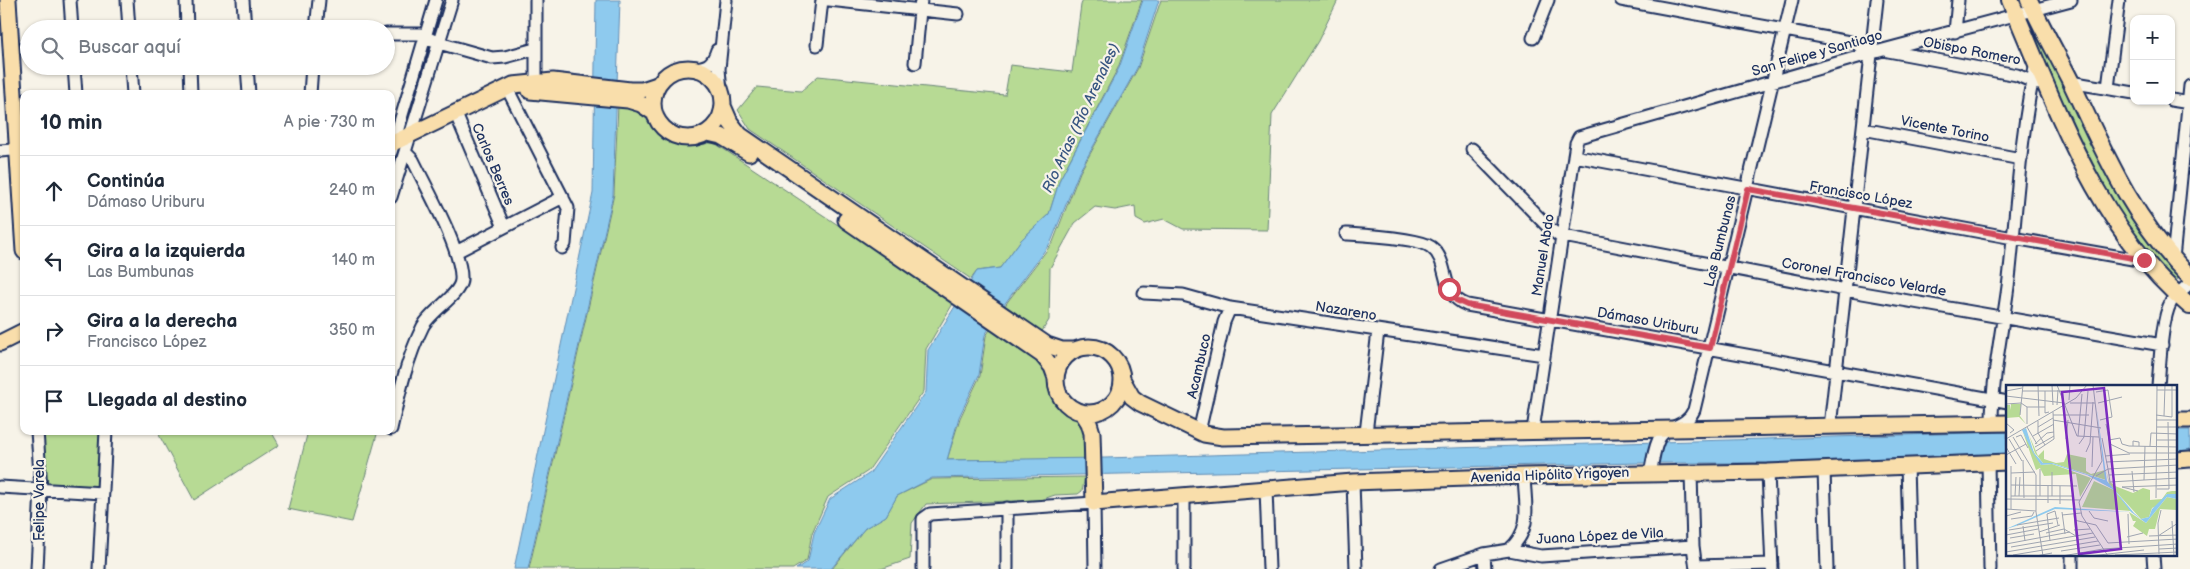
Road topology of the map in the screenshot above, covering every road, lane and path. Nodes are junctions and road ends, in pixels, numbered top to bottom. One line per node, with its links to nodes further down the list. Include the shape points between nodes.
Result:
1 (8, 0): 77 (main road)
2 (70, 0): 25 (street)
3 (127, 0): 26 (street)
4 (186, 0): 27 (street)
5 (243, 0): 28 (street)
6 (319, 0): 29 (street)
7 (436, 0): 33 (street)
8 (452, 0): 36 (street)
9 (536, 0): 38 (street)
10 (726, 0): 35 (street)
11 (822, 0): 37 (street)
12 (829, 0): 21 (street)
13 (1548, 0): 34 (street)
14 (1620, 0): 30 (street)
15 (1792, 0): 30 (street, Las Bumbunas)
16 (1877, 0): 40 (street)
17 (1958, 0): 31 (street)
18 (2010, 0): 24 (highway)
19 (2071, 0): 22 (street, San Felipe y Santiago)
20 (2119, 0): 55 (street)
21 (921, 5): 23 (street); 42 (street)
22 (2036, 5): 24 (street, San Felipe y Santiago); 52 (highway)
23 (958, 14)
24 (2017, 16): 31 (street, San Felipe y Santiago); 41 (highway)
25 (71, 20)
26 (128, 20)
27 (187, 20)
28 (244, 20)
29 (317, 20)
30 (1785, 30): 40 (street, via 1855,43); 51 (street, Las Bumbunas)
31 (1954, 32): 39 (street, San Felipe y Santiago)
32 (395, 34): 33 (street)
33 (425, 36): 36 (street); 76 (street)
34 (1533, 38)
35 (720, 42): 43 (street, via 712,63); 67 (street)
36 (439, 43): 38 (street, via 492,58); 74 (street)
37 (817, 45)
38 (535, 49): 50 (street)
39 (1884, 50): 40 (street, San Felipe y Santiago); 49 (street, Obispo Romero)
40 (1872, 53): 51 (street, San Felipe y Santiago); 72 (street)
41 (2037, 59): 49 (street); 64 (highway)
42 (915, 63)
43 (690, 69): 53 (main road, via 671,73); 67 (main road, via 709,76)
44 (75, 75): 56 (street)
45 (132, 75): 57 (street)
46 (190, 75): 58 (street)
47 (248, 75): 59 (street)
48 (311, 75): 60 (street)
49 (2032, 80): 64 (street, Obispo Romero); 81 (street)
50 (536, 81): 61 (main road); 66 (main road, via 503,88)
51 (1773, 81): 75 (street, San Felipe y Santiago, via 1583,135); 82 (street, Las Bumbunas)
52 (2070, 82): 55 (street); 92 (highway, via 2113,173)
53 (657, 85): 65 (main road); 71 (main road, via 652,98)
54 (2190, 86): 69 (street)
55 (2108, 88): 63 (street)
56 (76, 90)
57 (133, 90)
58 (191, 90)
59 (249, 90)
60 (310, 90)
61 (584, 90): 62 (main road); 65 (main road)
62 (509, 92): 66 (main road); 83 (street)
63 (2130, 92)
64 (2050, 93): 91 (highway, via 2103,202)
65 (629, 95): 71 (main road)
66 (484, 98): 70 (main road)
67 (722, 99): 73 (main road, via 718,123); 95 (main road, via 730,122 740,135)
68 (2175, 101): 69 (street)
69 (2189, 103): 92 (street)
70 (455, 112): 74 (main road); 85 (street, Carlos Berres)
71 (654, 112): 73 (main road, via 660,126 675,136)
72 (1863, 129): 81 (street, Vicente Torino); 84 (street)
73 (708, 133): 95 (main road, via 729,140)
74 (411, 134): 76 (main road)
75 (1576, 143): 80 (street, Manuel Abdo)
76 (395, 148): 90 (street, via 413,160)
77 (20, 149): 79 (street)
78 (1472, 149): 87 (street, via 1550,229)
79 (0, 150)
80 (1574, 156): 82 (street, Francisco López); 87 (street, Manuel Abdo)
81 (2020, 159): 88 (street)
82 (1748, 189): 84 (street, Francisco López); 93 (street, Las Bumbunas)
83 (563, 197): 85 (street); 89 (street, via 569,213 566,244)
84 (1854, 209): 88 (street, Francisco López); 98 (street)
85 (504, 227): 90 (street)
86 (1346, 234): 103 (street, Dámaso Uriburu, via 1427,245 1438,255 1452,296 1460,302)
87 (1562, 236): 93 (street, Coronel Francisco Velarde); 103 (street, Manuel Abdo)
88 (2013, 238): 91 (street, Francisco López); 102 (street)
89 (562, 248)
90 (456, 252): 116 (street, via 461,283 423,327)
91 (2144, 260): 100 (highway)
92 (2174, 261): 94 (street); 96 (highway)
93 (1729, 268): 98 (street, Coronel Francisco Velarde); 108 (street, Las Bumbunas)
94 (2190, 268)
95 (938, 275): 109 (main road)
96 (2190, 277)
97 (2190, 283): 100 (street)
98 (1845, 290): 102 (street, Coronel Francisco Velarde); 112 (street)
99 (1144, 293): 101 (street, Nazareno, via 1183,295)
100 (2184, 300): 107 (street, via 2168,308)
101 (1230, 308): 104 (street, Nazareno); 126 (street, Acambuco)
102 (2004, 318): 107 (street, Coronel Francisco Velarde); 117 (street)
103 (1549, 319): 108 (street, Dámaso Uriburu); 111 (street, Manuel Abdo)
104 (1378, 331): 111 (street, Nazareno); 127 (street)
105 (20, 333): 106 (main road)
106 (0, 343)
107 (2162, 346): 115 (street)
108 (1710, 348): 112 (street, Dámaso Uriburu); 123 (street, Las Bumbunas, via 1694,410 1685,423)
109 (1044, 350): 110 (main road); 113 (main road)
110 (1074, 350): 113 (main road, via 1061,362); 114 (main road, via 1092,347 1110,354 1121,370)
111 (1544, 355): 125 (street, Manuel Abdo)
112 (1835, 371): 117 (street, Dámaso Uriburu); 122 (street)
113 (1056, 378): 120 (main road, via 1063,400)
114 (1122, 379): 119 (main road, via 1115,400); 126 (main road, via 1136,400)
115 (2158, 385)
116 (395, 399)
117 (1992, 399): 118 (street, Dámaso Uriburu); 121 (street)
118 (2006, 402)
119 (1104, 410): 120 (main road); 130 (main road, via 1098,415)
120 (1082, 412): 130 (main road, via 1089,423)
121 (2000, 423): 122 (main road)
122 (1830, 427): 123 (main road)
123 (1675, 428): 124 (main road); 131 (street, Las Bumbunas)
124 (1645, 429): 125 (main road); 131 (street, via 1653,431)
125 (1533, 430): 127 (main road)
126 (1198, 432): 127 (main road, via 1223,437)
127 (1366, 433)
128 (37, 435): 142 (street, Felipe Varela)
129 (106, 435): 144 (street)
130 (1092, 439): 145 (main road)
131 (1659, 439): 135 (street)
132 (1988, 462): 133 (main road, Avenida Hipólito Yrigoyen); 134 (main road, Avenida Hipólito Yrigoyen); 167 (street)
133 (2006, 462)
134 (1907, 465): 136 (main road, Avenida Hipólito Yrigoyen); 166 (street)
135 (1651, 469): 138 (main road, Avenida Hipólito Yrigoyen); 139 (main road, Avenida Hipólito Yrigoyen)
136 (1824, 469): 137 (main road, Avenida Hipólito Yrigoyen); 165 (street)
137 (1768, 472): 138 (main road, Avenida Hipólito Yrigoyen); 153 (street)
138 (1691, 473): 148 (street)
139 (1524, 476): 140 (main road, Avenida Hipólito Yrigoyen); 149 (street, via 1525,528 1518,542)
140 (1353, 482): 143 (main road, Avenida Hipólito Yrigoyen); 162 (street)
141 (0, 487): 142 (street)
142 (42, 489): 144 (street); 155 (street, Felipe Varela)
143 (1266, 489): 146 (main road, Avenida Hipólito Yrigoyen); 161 (street)
144 (103, 493): 156 (street)
145 (1094, 495): 146 (main road, Avenida Hipólito Yrigoyen); 147 (street); 159 (street)
146 (1184, 495): 160 (street)
147 (1007, 508): 157 (street, via 930,514 923,519); 158 (street)
148 (1693, 546): 149 (street, Juana López de Vila, via 1541,556); 154 (street)
149 (1509, 550): 150 (street, Juana López de Vila)
150 (1484, 554): 163 (street, Juana López de Vila); 164 (street)
151 (2072, 556): 168 (street)
152 (2153, 556): 169 (street)
153 (1772, 566): 154 (street)
154 (1696, 568)
155 (37, 569)
156 (99, 569)
157 (923, 569)
158 (1007, 569)
159 (1095, 569)
160 (1184, 569)
161 (1269, 569)
162 (1356, 569)
163 (1441, 569)
164 (1485, 569)
165 (1828, 569)
166 (1910, 569)
167 (1990, 569)
168 (2072, 569)
169 (2154, 569)

